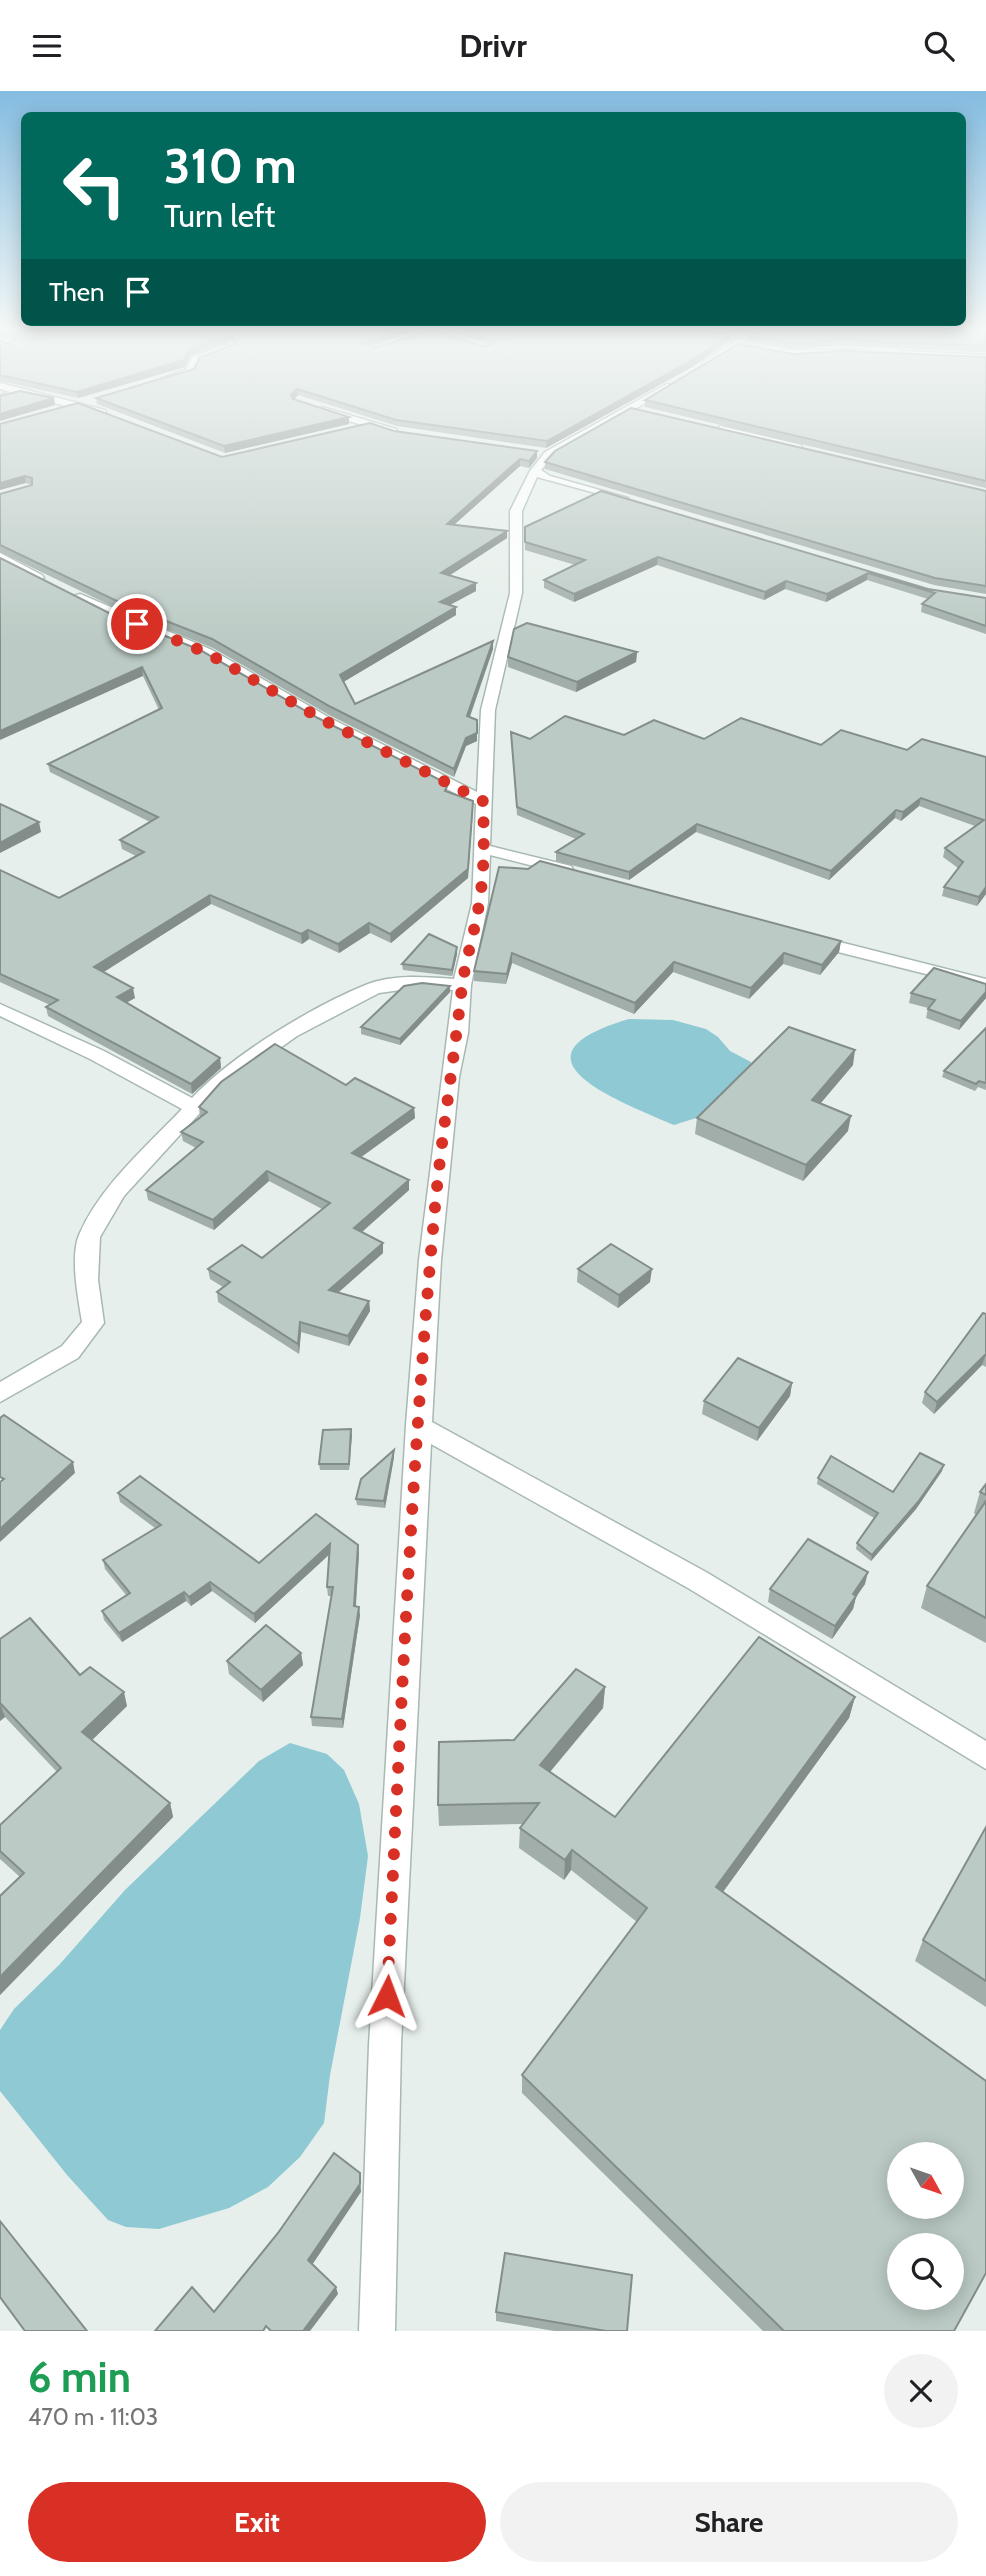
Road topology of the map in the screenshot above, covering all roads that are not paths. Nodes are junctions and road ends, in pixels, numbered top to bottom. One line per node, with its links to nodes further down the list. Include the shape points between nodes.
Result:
1 (582, 436): 4 (street)
2 (748, 436): 3 (street)
3 (811, 450)
4 (540, 459): 5 (street, via 546,478); 7 (street, via 516,511 516,593 488,710)
5 (633, 502)
6 (0, 558): 7 (street, via 59,589 207,653 325,721)
7 (483, 801): 8 (street)
8 (484, 849): 9 (street); 12 (street, via 480,903)
9 (586, 875)
10 (800, 937): 11 (street)
11 (986, 984)
12 (462, 985): 14 (street, via 422,982 375,988 263,1050); 16 (street, via 439,1163)
13 (0, 1009): 14 (street)
14 (193, 1107): 15 (street, via 116,1192 89,1237 93,1323 70,1352)
15 (0, 1393)
16 (418, 1425): 17 (street, via 697,1580); 18 (street, via 385,2045)
17 (986, 1756)
18 (377, 2331)

